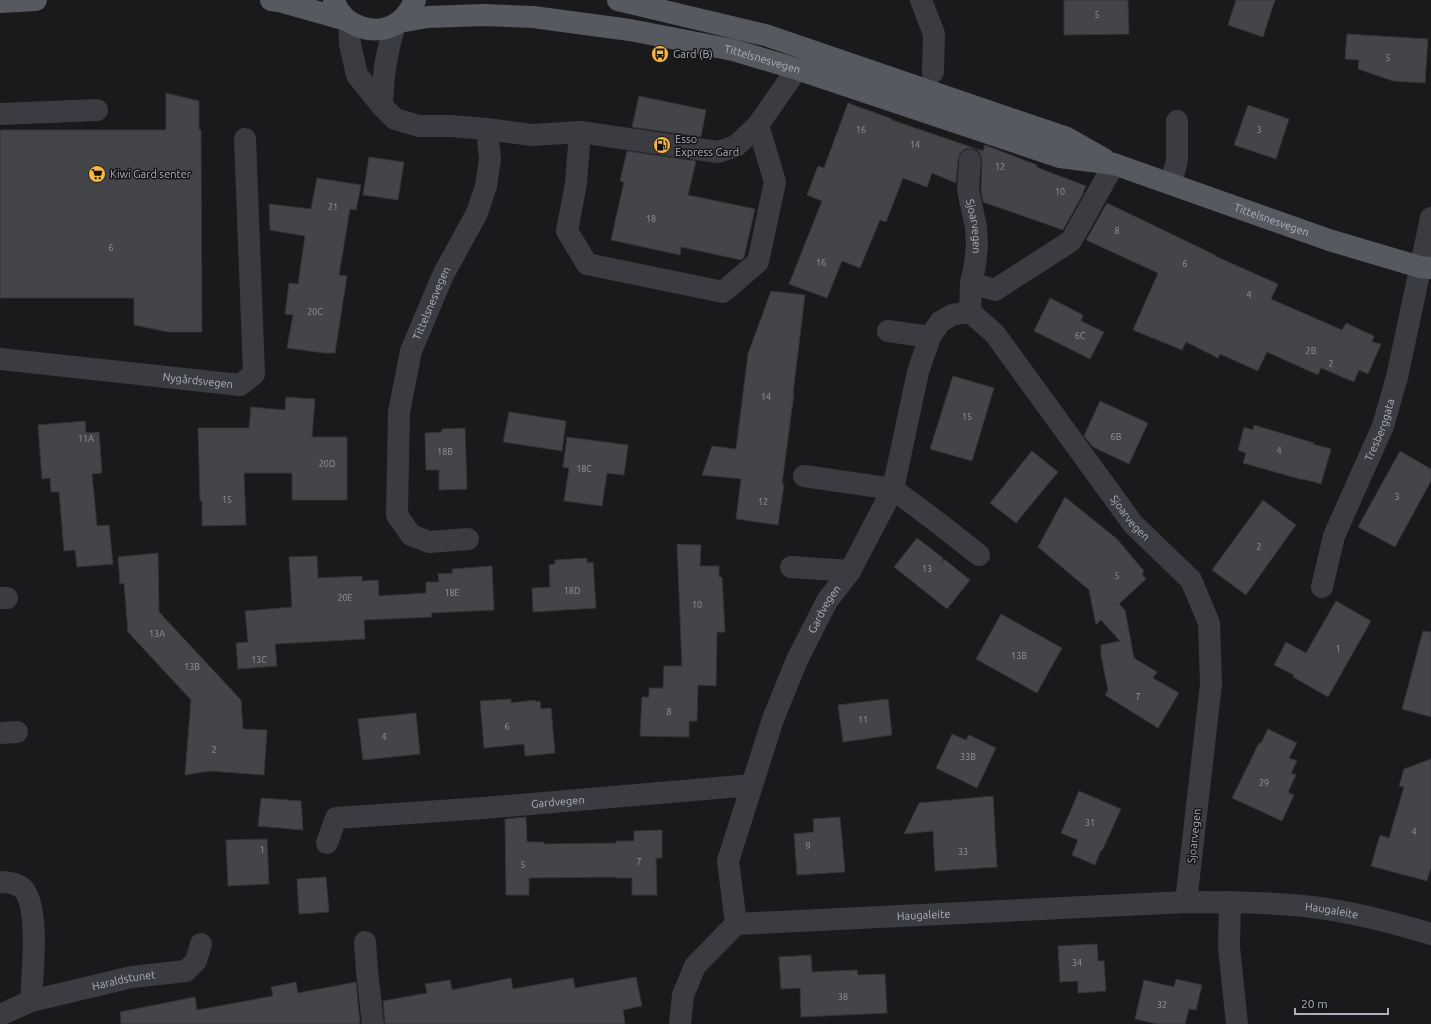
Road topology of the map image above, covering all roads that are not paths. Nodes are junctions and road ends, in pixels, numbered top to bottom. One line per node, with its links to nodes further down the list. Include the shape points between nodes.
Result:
1 (36, 0): 7 (main road)
2 (271, 0): 8 (main road)
3 (334, 0): 8 (main road, via 335,7)
4 (415, 0): 9 (main road, via 410,12)
5 (618, 0): 21 (main road, Tittelsnesvegen, via 765,35 1067,138)
6 (921, 0): 11 (street, via 934,34)
7 (0, 2)
8 (348, 21): 9 (main road, Tittelsnesvegen, via 364,29 380,30); 12 (street, via 357,75)
9 (397, 24): 10 (main road, Tittelsnesvegen, via 436,16 533,17 638,32 733,50); 12 (street, via 388,47)
10 (797, 68): 16 (street); 21 (main road, Tittelsnesvegen, via 1060,157)
11 (933, 72)
12 (382, 106): 17 (street, via 395,119 419,126)
13 (98, 110): 14 (street)
14 (0, 114)
15 (1177, 121): 22 (street, via 1177,160)
16 (758, 125): 18 (street, via 736,146 718,152); 18 (street, via 776,182 758,262 723,292 587,264 567,231 576,183)
17 (487, 129): 18 (street, via 532,135); 32 (street, Tittelsnesvegen, via 490,159 486,186 477,213 443,275 411,351 399,412 398,515 411,535 429,542)
18 (580, 132)
19 (245, 139): 29 (street, Nygårdsvegen, via 254,374 240,385)
20 (970, 160): 25 (street, Sjoarvegen, via 968,190 976,227 977,246)
21 (1114, 164): 22 (main road, Tittelsnesvegen); 25 (street, via 1071,241 995,290)
22 (1171, 184): 24 (main road, Tittelsnesvegen, via 1329,240)
23 (1431, 218): 24 (street, Tresberggata)
24 (1426, 267): 36 (street, Tresberggata, via 1383,426 1334,536)
25 (970, 283): 26 (street, Sjoarvegen)
26 (970, 312): 28 (street, Gardvegen, via 952,315 940,322); 40 (street, Sjoarvegen, via 995,334 1133,524 1191,580 1209,622 1210,684)
27 (888, 331): 28 (street)
28 (930, 337): 31 (street, Gardvegen, via 918,372)
29 (0, 359)
30 (804, 476): 31 (street)
31 (893, 489): 33 (street); 35 (street, Gardvegen)
32 (468, 539)
33 (979, 555)
34 (791, 567): 35 (street, Gardvegen)
35 (850, 571): 37 (street, Gardvegen, via 827,601 797,660 773,719)
36 (1322, 588)
37 (752, 785): 38 (street, Gardvegen, via 336,818); 42 (street, Gardvegen, via 728,861)
38 (328, 843)
39 (0, 882): 46 (street, via 21,887 30,902 34,942)
40 (1186, 902): 41 (street, Haugaleite); 42 (street, Haugaleite)
41 (1230, 902): 43 (street, Haugaleite, via 1312,907 1387,921); 50 (street, via 1229,947)
42 (736, 924): 49 (street, via 695,966 683,995)
43 (1431, 934)
44 (365, 942): 48 (street)
45 (201, 944): 46 (street, Haraldstunet, via 196,961 186,971 132,976)
46 (31, 1001): 47 (street, Haraldstunet)
47 (0, 1015)
48 (373, 1024)
49 (680, 1024)
50 (1237, 1024)

